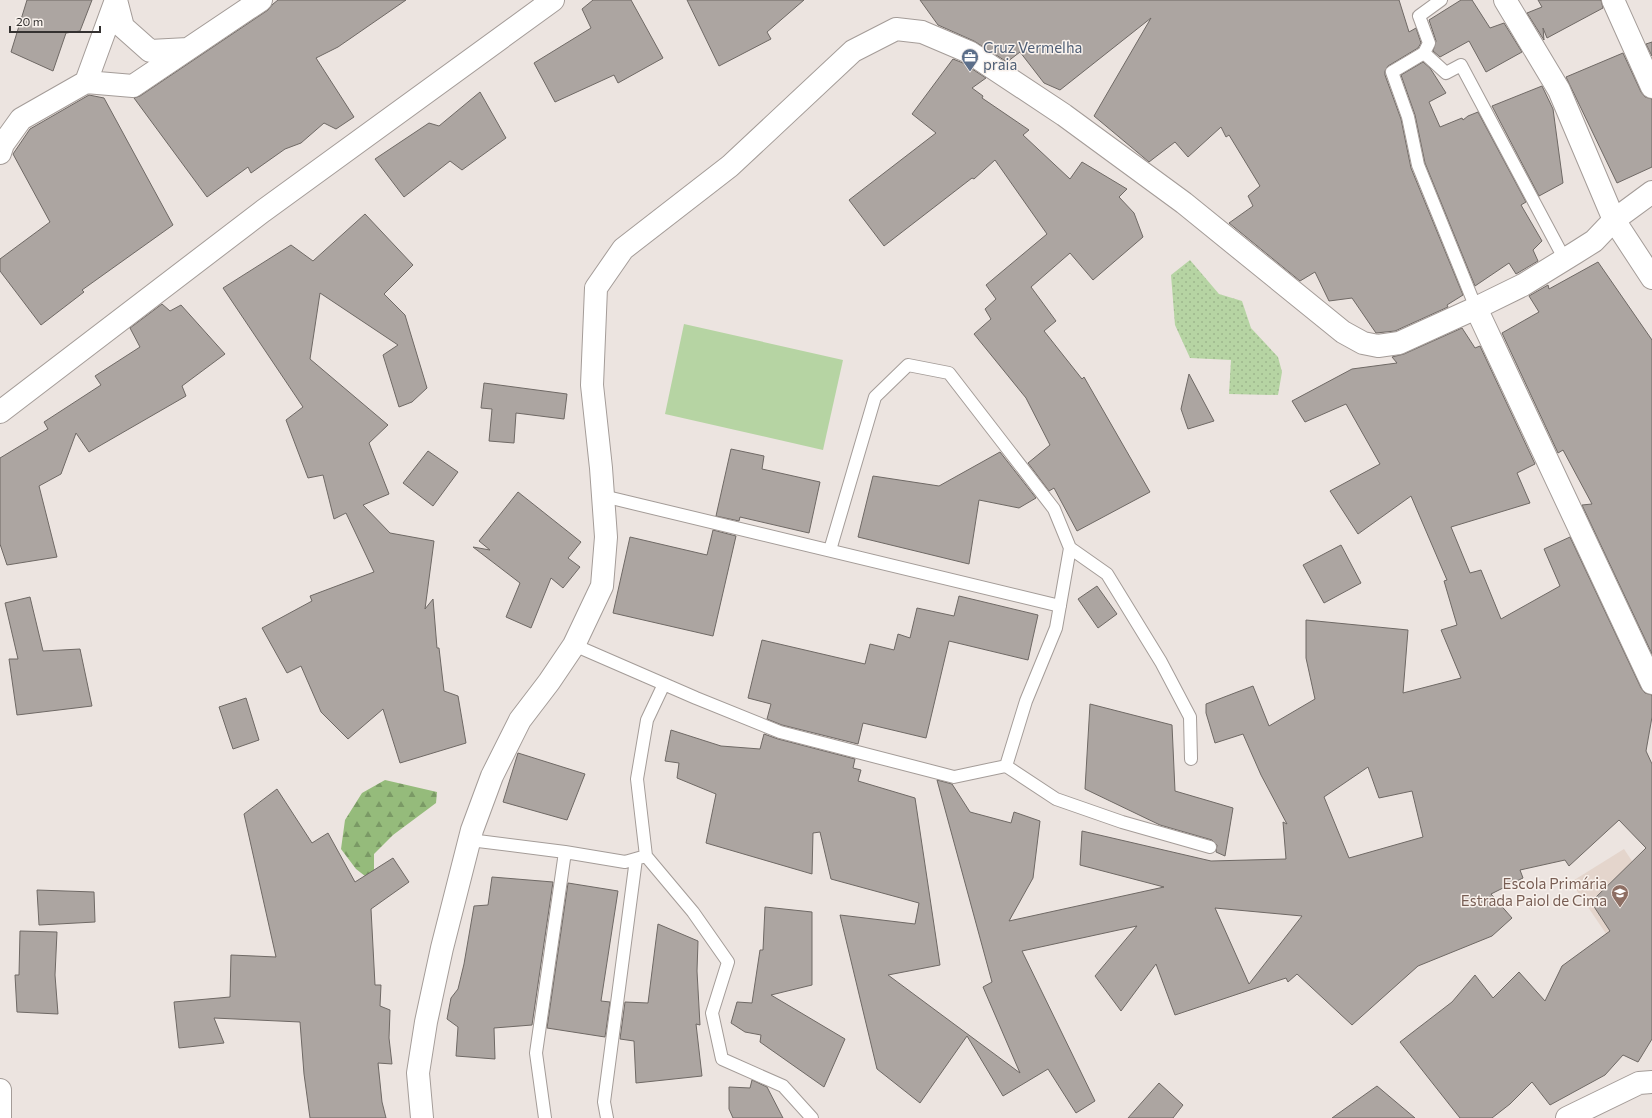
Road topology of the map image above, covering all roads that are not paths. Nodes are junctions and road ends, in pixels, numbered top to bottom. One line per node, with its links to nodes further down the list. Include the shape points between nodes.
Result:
1 (116, 0): 7 (street, via 123,27 150,51); 9 (street)
2 (261, 0): 7 (street)
3 (553, 0): 17 (street, via 263,211)
4 (1441, 0): 8 (lane, via 1419,16 1429,43)
5 (1505, 0): 13 (street, via 1559,90)
6 (1613, 0): 10 (street)
7 (188, 49): 9 (street, via 133,86)
8 (1424, 53): 14 (lane, via 1446,73 1461,65); 16 (lane, via 1392,72 1408,117 1418,165)
9 (86, 82): 11 (street, via 20,119)
10 (1652, 87)
11 (0, 153)
12 (1652, 192): 13 (street)
13 (1614, 220): 14 (street, via 1594,241); 15 (street)
14 (1565, 260): 16 (street, via 1523,285)
15 (1652, 278)
16 (1476, 308): 18 (street, via 1399,343 1378,346 1363,343 1343,332 1184,203 1064,115 969,52 922,32 896,29 853,51 730,166 623,249 596,288 592,385); 24 (street)
17 (0, 412)
18 (603, 496): 20 (lane); 22 (street, via 606,537 602,586)
19 (1070, 548): 20 (lane, via 1054,509 949,373 908,365 875,397); 21 (lane); 25 (lane, via 1107,574 1161,662 1190,717)
20 (830, 550): 21 (lane)
21 (1060, 606): 26 (lane, via 1056,628 1026,702)
22 (574, 645): 23 (lane); 27 (street, via 520,720 492,776)
23 (664, 684): 26 (lane, via 780,732 954,777); 30 (lane, via 647,720 637,780)
24 (1652, 684)
25 (1191, 760)
26 (1006, 766): 28 (lane, via 1056,799 1122,822)
27 (470, 840): 29 (lane); 35 (street, via 426,1022 418,1073)
28 (1210, 847)
29 (565, 852): 30 (lane, via 625,862); 36 (lane, via 536,1053)
30 (641, 858): 37 (lane, via 604,1102); 38 (lane, via 693,912 728,962 712,1013 722,1059 782,1086)
31 (1652, 1066): 32 (street)
32 (1646, 1083): 39 (street)
33 (0, 1090): 34 (street)
34 (0, 1118)
35 (422, 1118)
36 (545, 1118)
37 (607, 1118)
38 (812, 1118)
39 (1567, 1118)

